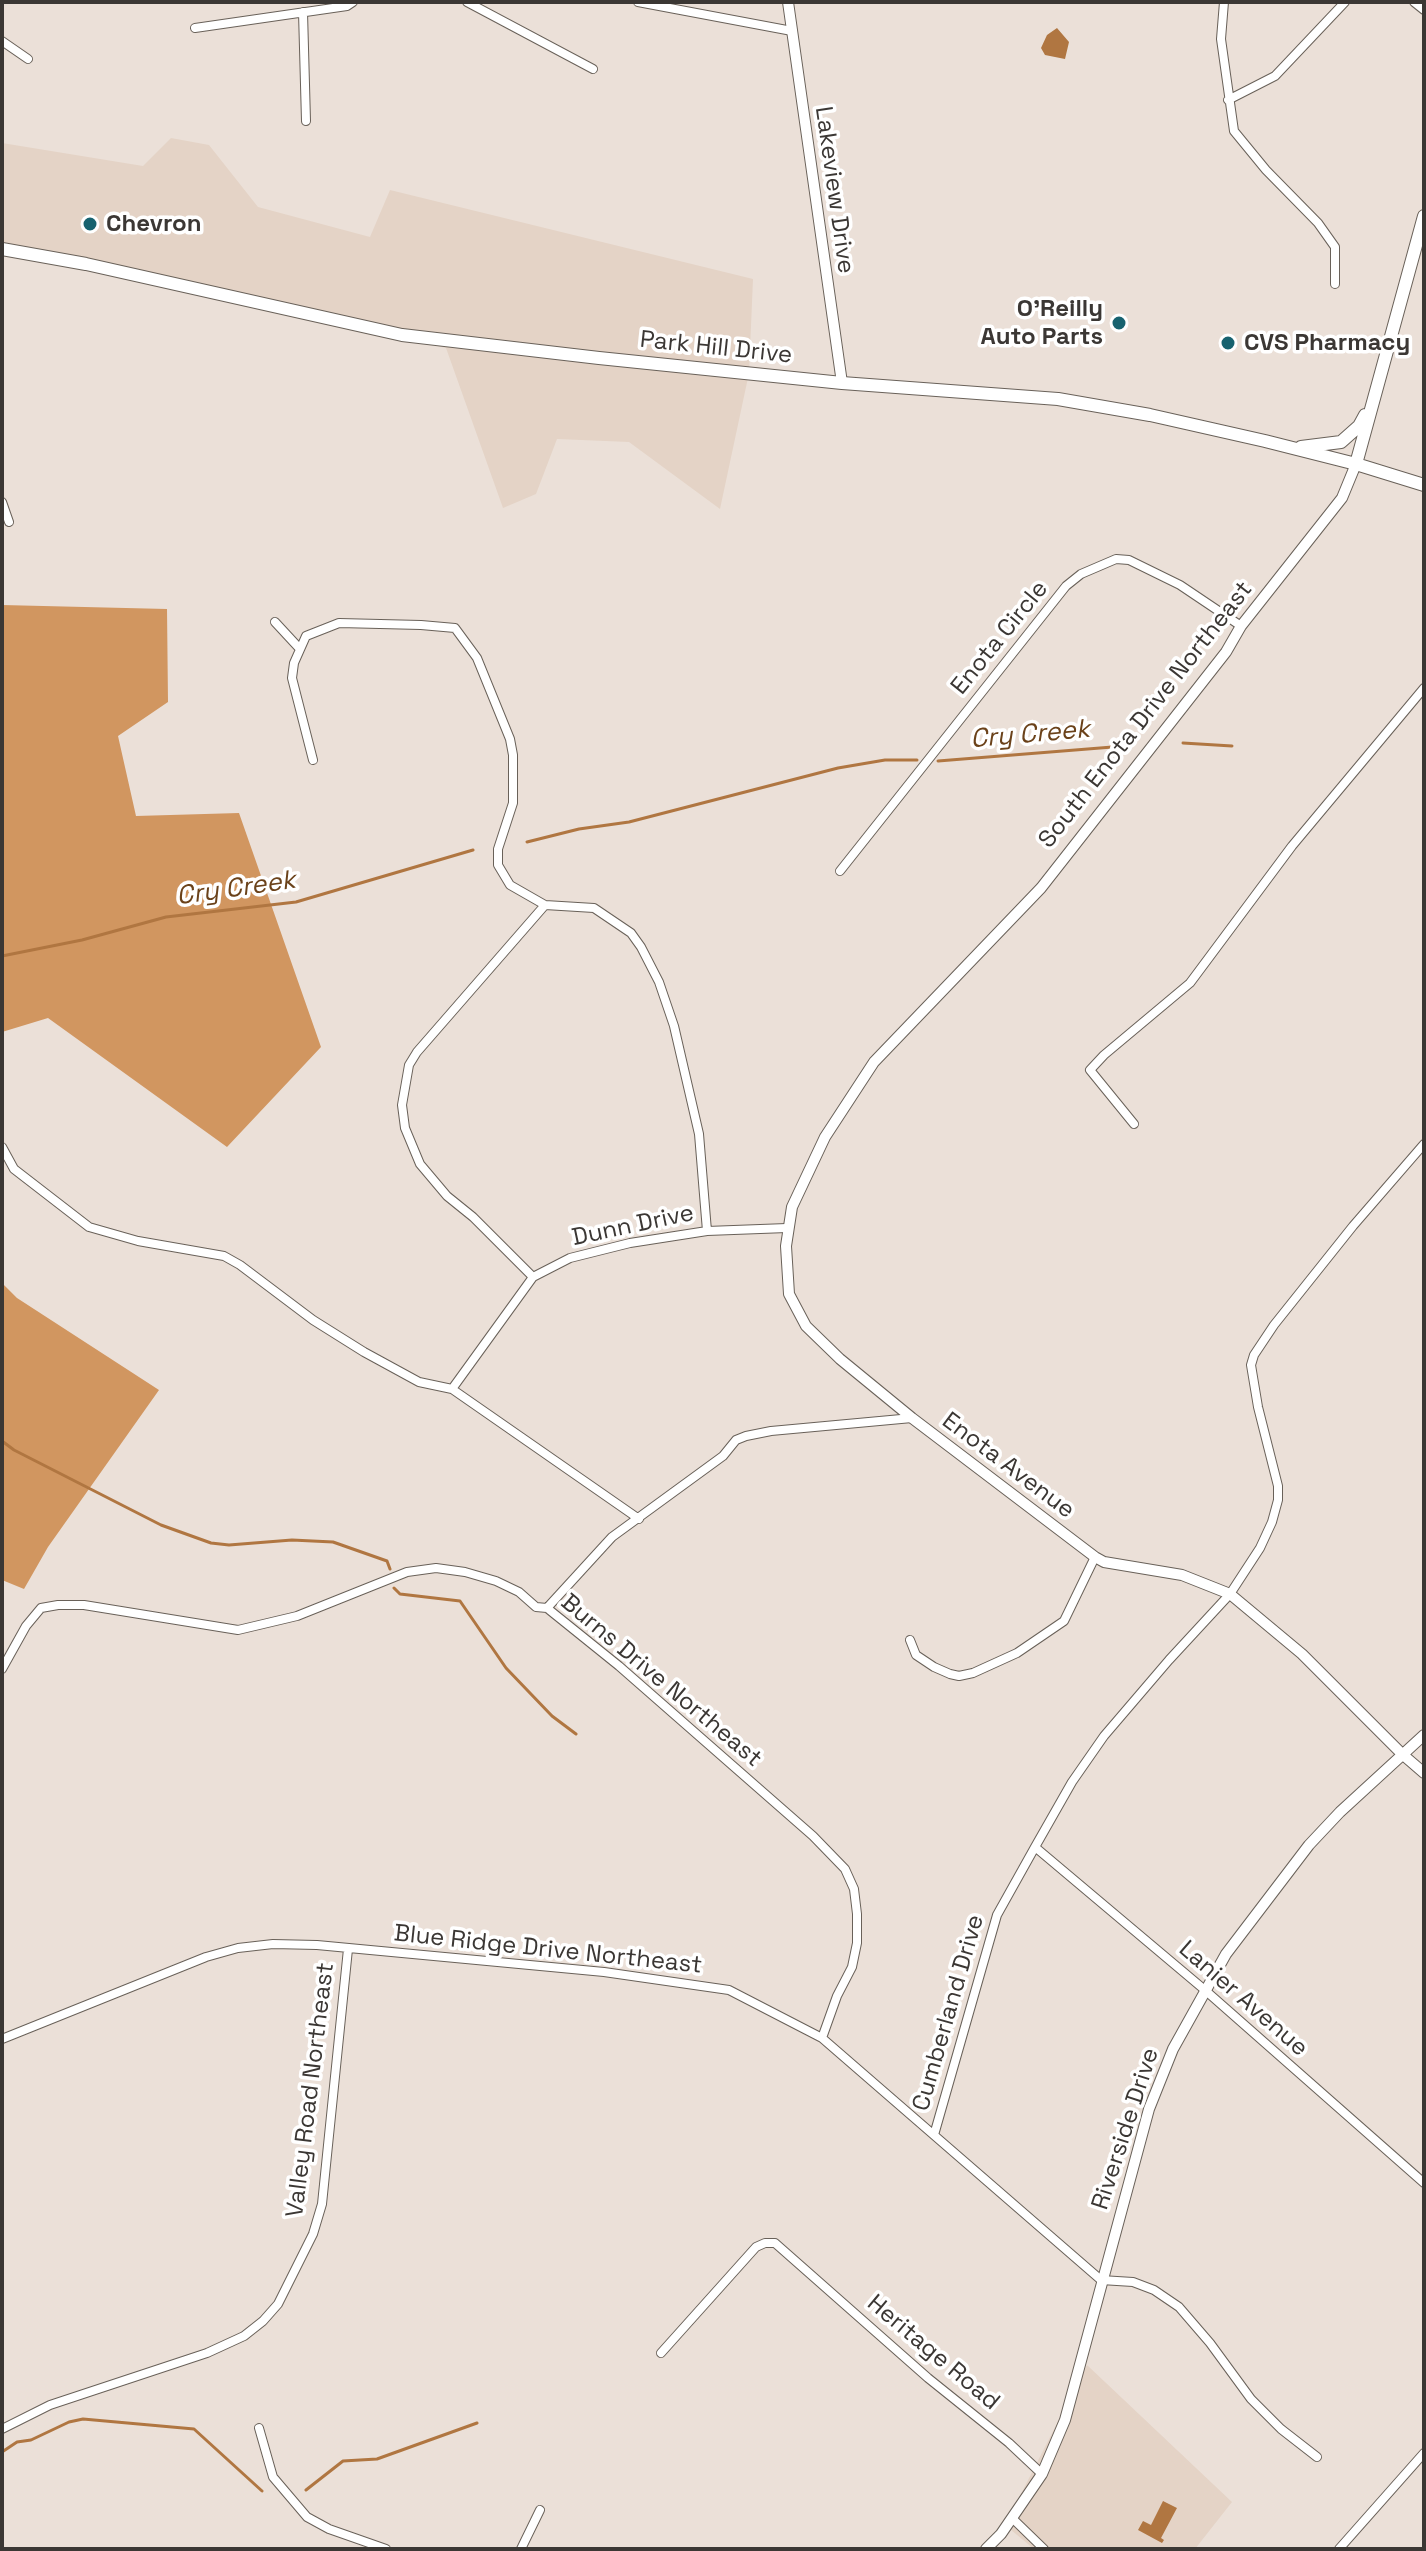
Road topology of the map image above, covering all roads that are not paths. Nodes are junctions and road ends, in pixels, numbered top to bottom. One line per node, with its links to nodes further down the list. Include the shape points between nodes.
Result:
1 (353, 2): 10 (street)
2 (467, 2): 8 (street)
3 (638, 2): 12 (street)
4 (788, 2): 12 (street, Lakeview Drive)
5 (1224, 2): 16 (street, via 1221,39)
6 (1345, 2): 16 (street, via 1275,76)
7 (1414, 2): 9 (street)
8 (482, 5): 15 (street)
9 (1424, 10)
10 (303, 12): 11 (street); 17 (street)
11 (195, 28)
12 (792, 31): 21 (street, Lakeview Drive)
13 (2, 41): 14 (street)
14 (28, 59)
15 (593, 69)
16 (1228, 100): 20 (street, via 1234,131 1335,247)
17 (306, 121)
18 (1424, 216): 22 (main road, South Enota Drive Northeast)
19 (2, 249): 21 (main road, Park Hill Drive, via 402,335)
20 (1335, 284)
21 (842, 383): 23 (main road, Park Hill Drive, via 1058,399)
22 (1372, 402): 23 (main road, via 1359,426 1341,442); 24 (main road, South Enota Drive Northeast)
23 (1294, 448): 24 (main road, Park Hill Drive)
24 (1356, 464): 25 (main road, Park Hill Drive); 29 (street, South Enota Drive Northeast, via 1342,498)
25 (1424, 485)
26 (2, 502): 27 (street)
27 (9, 522)
28 (275, 622): 30 (street)
29 (1241, 626): 33 (street, Enota Circle, via 1180,585 1129,560 1116,559 1081,574 1066,586); 38 (street, South Enota Drive Northeast, via 1041,888 874,1062 825,1137)
30 (300, 649): 32 (street, via 292,678); 34 (street, via 306,636 339,623 455,628 477,658 513,755 513,803 498,865 510,885)
31 (1424, 688): 35 (street, via 1292,846 1190,983 1090,1070)
32 (313, 760)
33 (840, 871)
34 (545, 905): 39 (street, via 594,908 631,933 659,982 699,1134); 40 (street, via 417,1052 409,1065 402,1105 420,1164)
35 (1134, 1124)
36 (1424, 1144): 45 (street, Cumberland Drive, via 1254,1355 1251,1365 1278,1500 1260,1548)
37 (2, 1147): 41 (street, via 14,1169 89,1227 224,1256 364,1352 419,1382)
38 (787, 1228): 39 (street, Dunn Drive); 42 (street, South Enota Drive Northeast, via 789,1294 806,1326)
39 (707, 1231): 40 (street, Dunn Drive, via 570,1258)
40 (533, 1277): 41 (street, Dunn Drive)
41 (452, 1389): 43 (street)
42 (912, 1418): 43 (street, Enota Avenue, via 746,1436); 44 (street, Enota Avenue)
43 (639, 1519): 46 (street, Enota Avenue, via 612,1537)
44 (1095, 1557): 45 (street, Enota Avenue, via 1182,1575); 47 (street, via 1064,1621 1017,1653 973,1673 959,1676 934,1667 916,1655)
45 (1230, 1594): 50 (street, Enota Avenue, via 1302,1654); 52 (street, Cumberland Drive, via 1104,1736)
46 (547, 1608): 48 (street, Burns Drive Northeast, via 536,1607 496,1581 436,1568 407,1572 297,1616 238,1630 58,1605 41,1608); 55 (street, Burns Drive Northeast, via 802,1826 845,1869 854,1889 857,1943)
47 (910, 1640)
48 (3, 1666)
49 (1424, 1735): 50 (street, Riverside Drive)
50 (1402, 1754): 51 (street, Enota Avenue); 54 (street, Riverside Drive, via 1309,1845 1226,1954)
51 (1424, 1773)
52 (1035, 1847): 54 (street, Lanier Avenue); 57 (street, Cumberland Drive, via 997,1915)
53 (348, 1949): 55 (street, Blue Ridge Drive Northeast, via 717,1987); 56 (street, Blue Ridge Drive Northeast, via 273,1944 238,1948); 62 (street, Valley Road Northeast, via 322,2204 278,2304 244,2336 207,2353 50,2405)
54 (1206, 1991): 58 (street, Lanier Avenue); 59 (street, Riverside Drive, via 1173,2049 1149,2109)
55 (822, 2038): 57 (street, Blue Ridge Drive Northeast)
56 (2, 2039)
57 (934, 2135): 59 (street, Blue Ridge Drive Northeast)
58 (1424, 2183)
59 (1101, 2280): 64 (street, via 1133,2282 1179,2307 1251,2399); 65 (street, Riverside Drive, via 1065,2420)
60 (661, 2353): 65 (street, Heritage Road, via 756,2247 775,2243)
61 (259, 2428): 68 (street, via 273,2477 307,2517)
62 (2, 2429)
63 (1424, 2453): 72 (street)
64 (1317, 2457)
65 (1042, 2474): 67 (street, Riverside Drive)
66 (540, 2510): 69 (street)
67 (1012, 2518): 70 (street, Riverside Drive); 71 (street)
68 (386, 2549)
69 (521, 2549)
70 (986, 2549)
71 (1044, 2549)
72 (1339, 2549)

